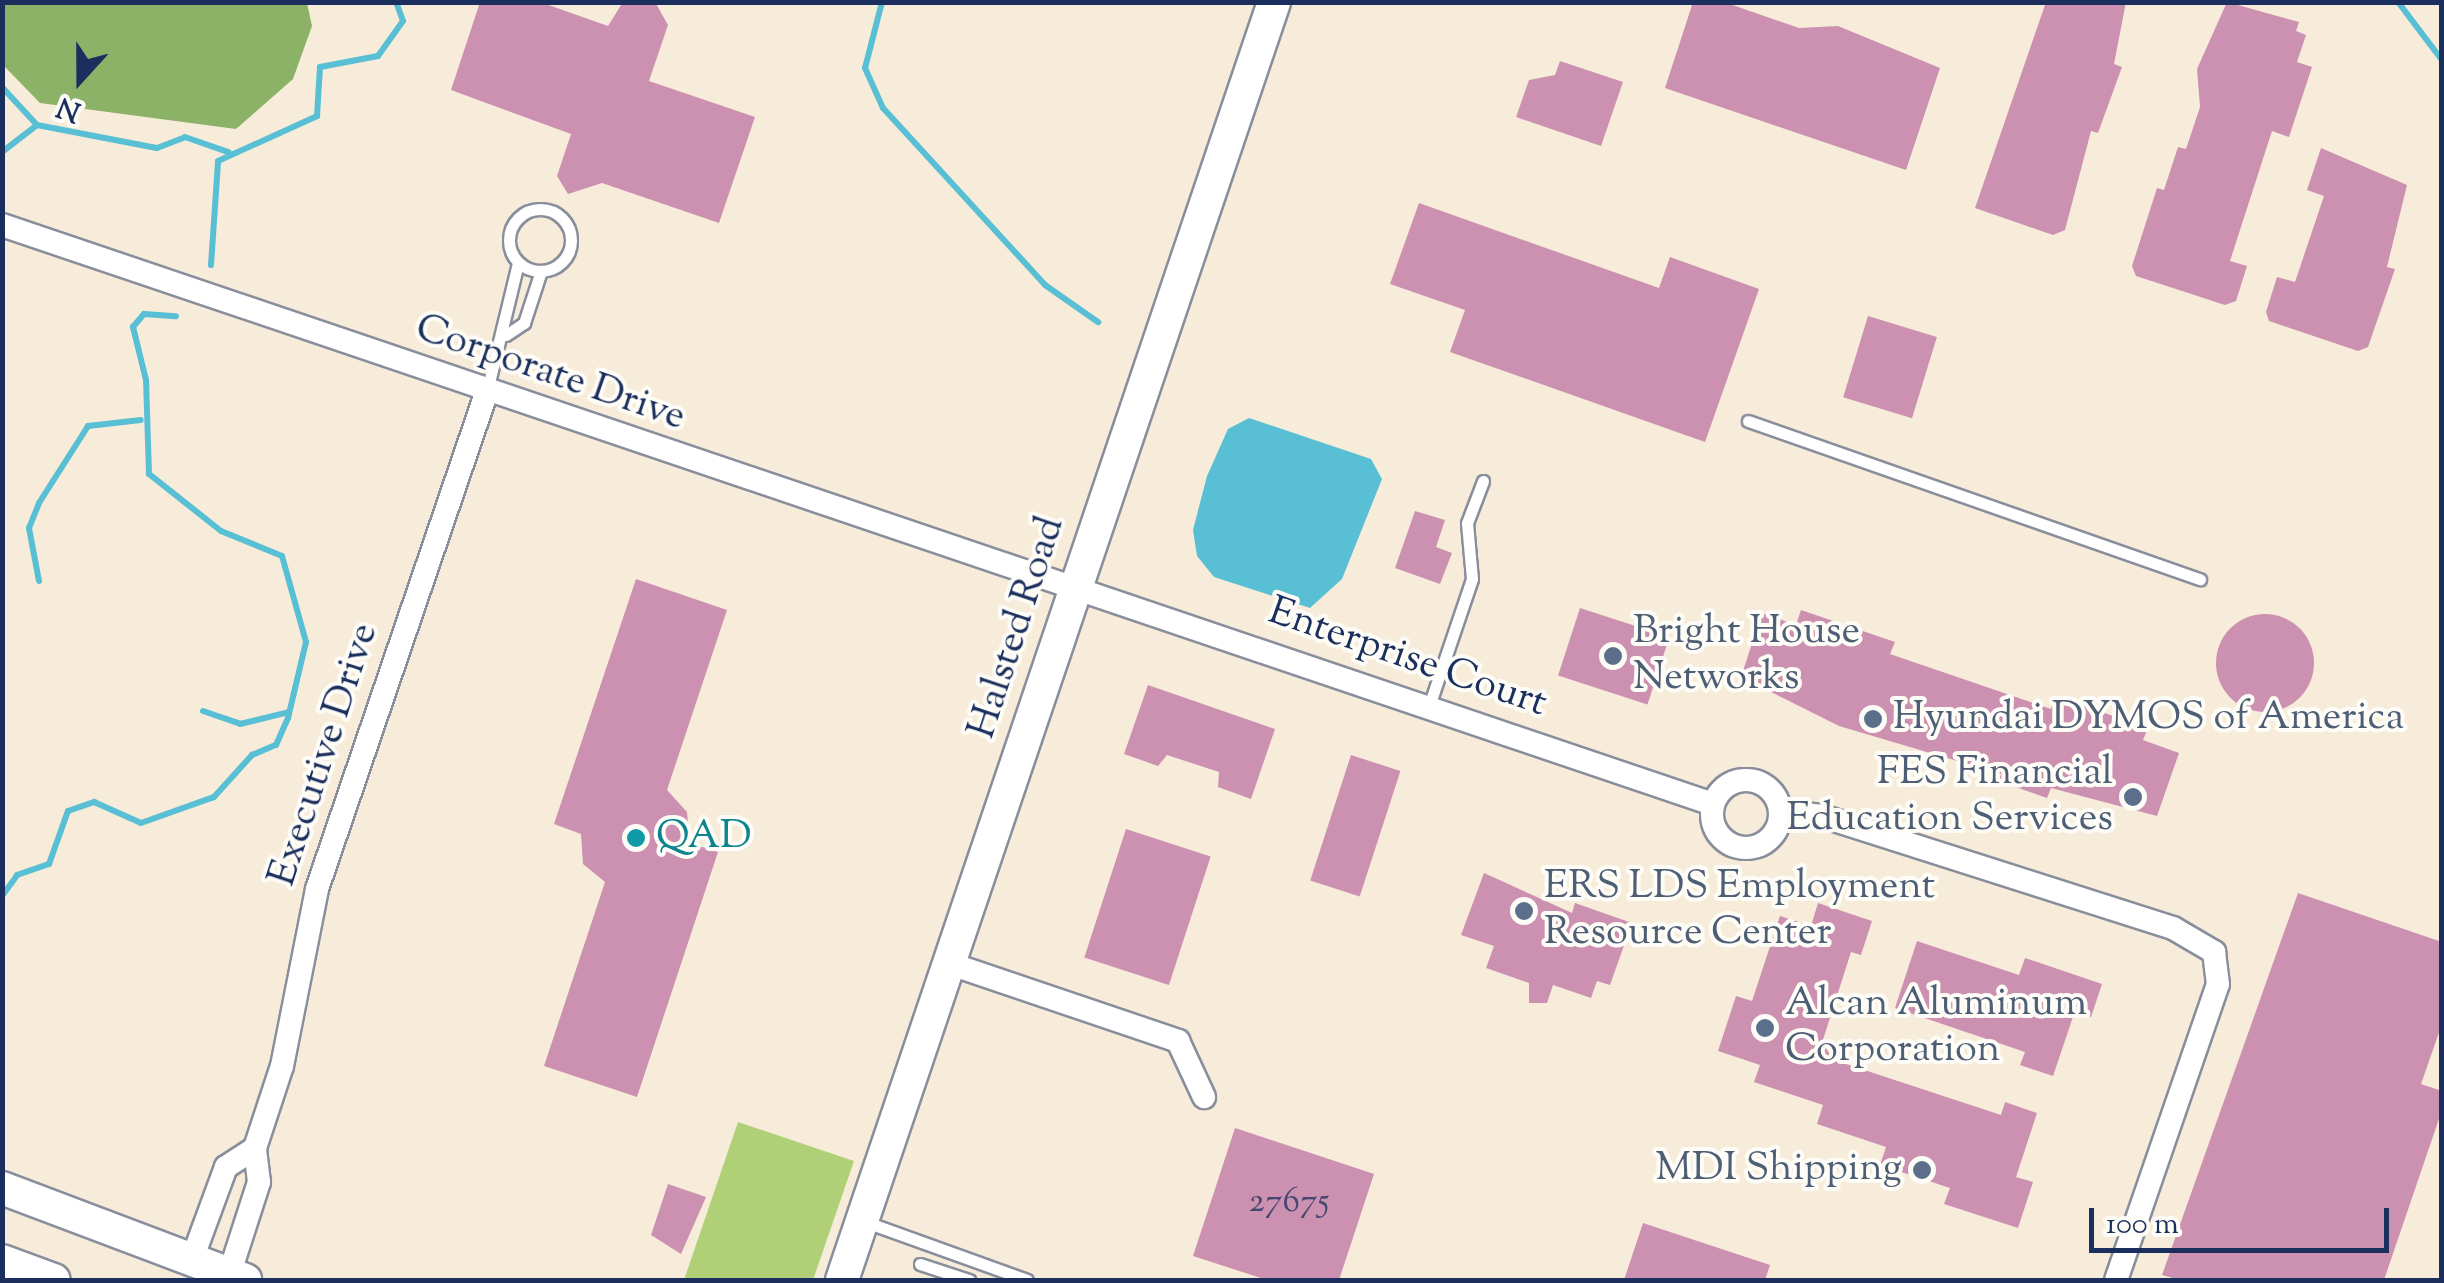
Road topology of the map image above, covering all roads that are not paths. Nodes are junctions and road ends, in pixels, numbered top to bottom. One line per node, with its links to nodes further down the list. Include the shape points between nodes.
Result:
1 (1274, 2): 10 (street, Halsted Road)
2 (2, 224): 6 (street, Corporate Drive)
3 (518, 262): 4 (lane); 4 (lane, via 508,241 517,218 550,210 568,227 569,251); 5 (lane, via 500,313)
4 (541, 271): 5 (lane, via 524,323)
5 (506, 335): 6 (lane)
6 (487, 391): 10 (street, Corporate Drive); 16 (street, Executive Drive, via 317,889 282,1066)
7 (1748, 421): 9 (lane)
8 (1483, 481): 11 (lane, via 1467,522 1472,578)
9 (2200, 578)
10 (1076, 586): 11 (street, Enterprise Court); 14 (street, Halsted Road)
11 (1429, 706): 12 (street, Enterprise Court)
12 (1712, 804): 13 (street, via 1742,780 1768,788); 13 (street, via 1715,830 1736,847 1772,836)
13 (1780, 811): 29 (street, via 1822,816 2156,922 2214,952 2218,984)
14 (951, 964): 15 (street, via 1178,1041); 18 (street, Halsted Road)
15 (1204, 1098)
16 (255, 1148): 21 (street, Executive Drive, via 226,1168); 23 (street, Executive Drive, via 260,1182)
17 (2, 1188): 21 (street)
18 (862, 1220): 19 (lane); 25 (street, Halsted Road)
19 (927, 1245): 22 (lane); 28 (lane)
20 (2, 1262): 24 (street)
21 (191, 1262): 23 (street)
22 (920, 1264): 26 (lane); 27 (lane)
23 (236, 1278)
24 (54, 1280)
25 (842, 1280)
26 (914, 1280)
27 (969, 1280)
28 (1027, 1280)
29 (2116, 1280)

